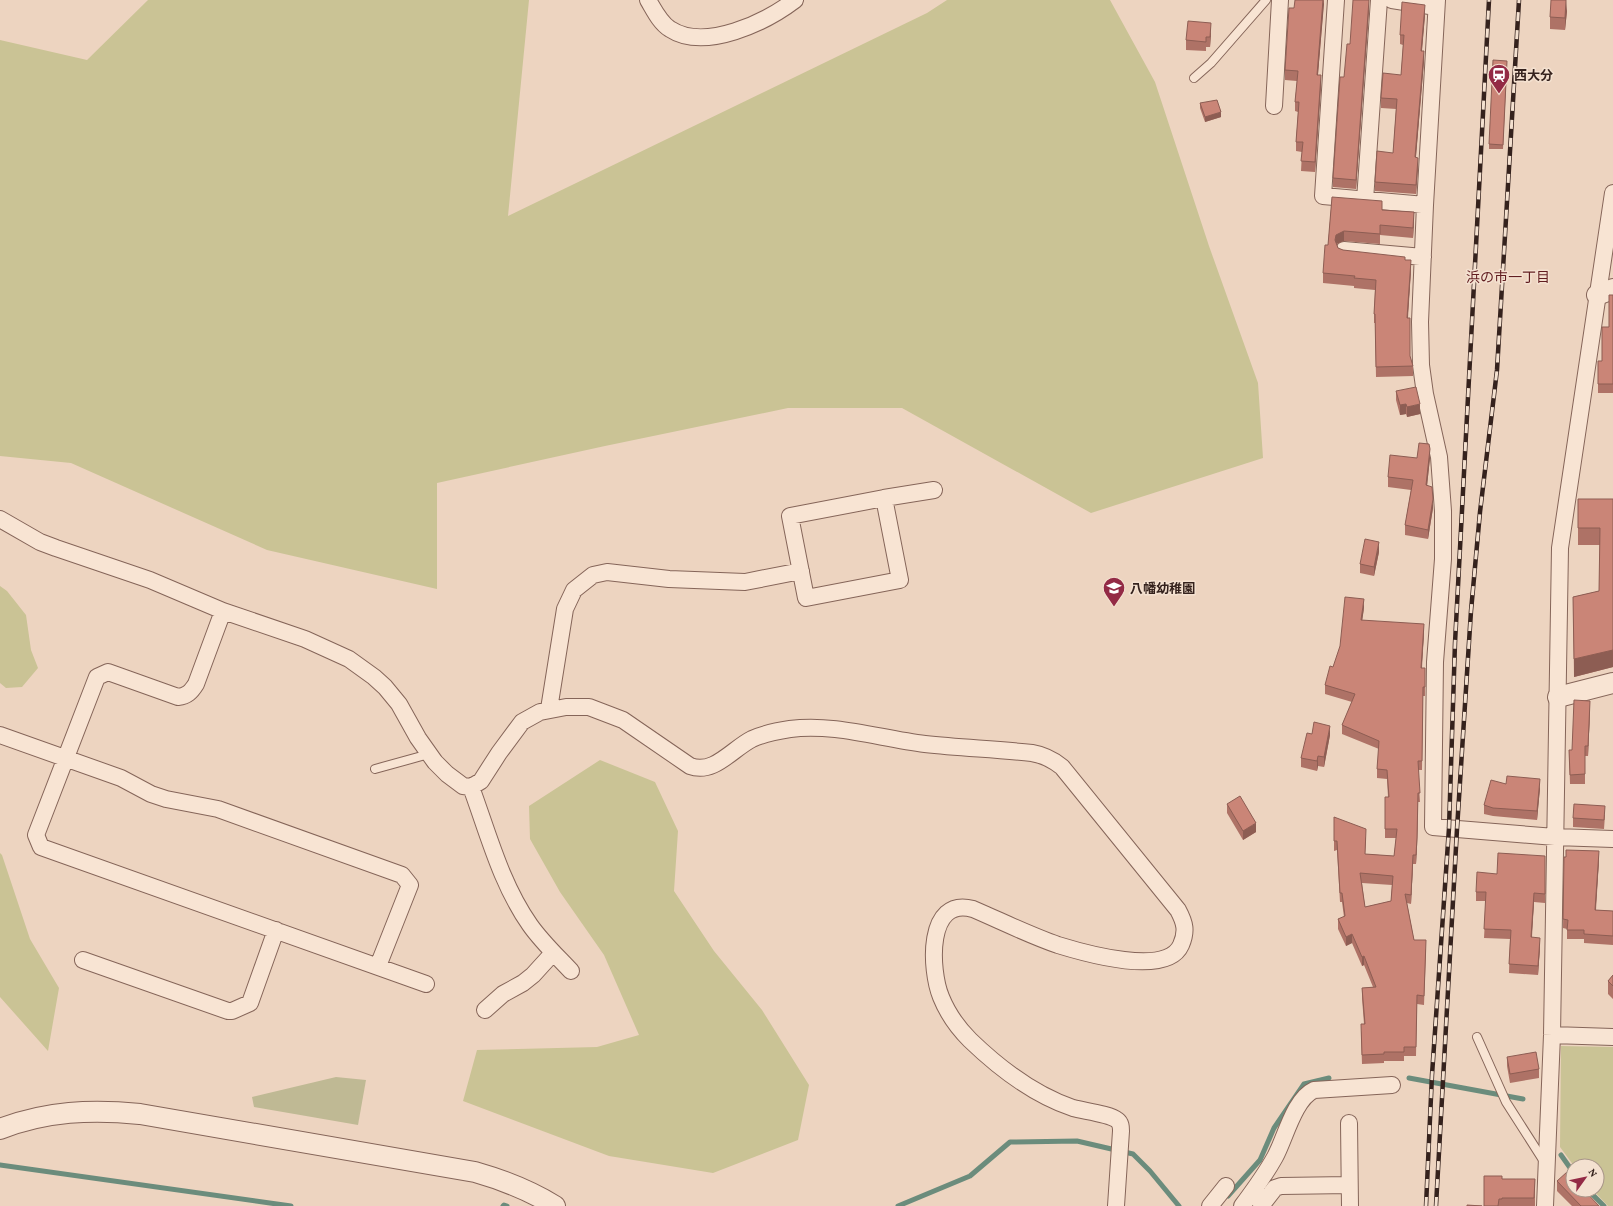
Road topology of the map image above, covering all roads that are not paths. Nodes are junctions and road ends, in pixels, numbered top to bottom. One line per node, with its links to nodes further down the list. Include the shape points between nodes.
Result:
1 (648, 0): 2 (street, via 661,21 670,29 683,36 697,38 713,38 754,24 780,12)
2 (795, 0)
3 (1266, 0): 9 (lane, via 1211,63)
4 (1280, 0): 10 (street)
5 (1336, 0): 12 (street, via 1323,196)
6 (1379, 0): 12 (street)
7 (1392, 0): 8 (street)
8 (1437, 4): 13 (street)
9 (1194, 78)
10 (1274, 106)
11 (1613, 193): 16 (street)
12 (1365, 200): 13 (street)
13 (1425, 205): 15 (street)
14 (1344, 250): 15 (street)
15 (1423, 257): 30 (street, via 1421,365 1439,457 1443,511 1443,559 1435,662 1433,828)
16 (1605, 292): 23 (street, via 1560,548)
17 (934, 490): 18 (street)
18 (884, 498): 20 (street, via 790,516); 20 (street, via 900,580 806,598)
19 (0, 519): 21 (street, via 40,542 150,580)
20 (801, 571): 24 (street, via 744,582 669,579 607,572 593,575 574,590 565,609)
21 (223, 611): 26 (street, via 305,639 361,666 385,687 399,704); 27 (street, via 196,684 191,692 184,696 108,672 97,677)
22 (1613, 683): 23 (street)
23 (1558, 697): 30 (street)
24 (549, 709): 29 (street, via 522,722 485,777 479,784); 50 (street, via 589,707 602,711 622,720 696,768 714,764 759,736 803,728 839,730 926,744 1032,753 1054,760 1062,767 1178,910 1185,923 1185,931 1178,950 1170,956 1152,961 1107,957 1058,945 973,909 960,907 943,918 935,934 936,979 945,1006 960,1030 1000,1066 1054,1101 1113,1117 1118,1121 1121,1131)
25 (0, 735): 27 (street)
26 (429, 754): 28 (lane); 29 (street, via 447,774 464,786)
27 (66, 758): 32 (street, via 36,835 41,847); 35 (street, via 121,778 166,799 218,809 402,875 410,884)
28 (375, 769)
29 (471, 787): 33 (street, via 510,891 530,925)
30 (1555, 837): 31 (street); 39 (street)
31 (1613, 839)
32 (276, 930): 34 (street, via 250,1003 232,1011); 35 (street)
33 (553, 953): 36 (street); 38 (street, via 533,975 503,994)
34 (83, 960)
35 (378, 966): 37 (street)
36 (571, 971)
37 (426, 984)
38 (485, 1010)
39 (1552, 1035): 41 (street); 45 (street)
40 (1478, 1037): 45 (lane, via 1506,1102)
41 (1613, 1037)
42 (1392, 1085): 52 (street, via 1314,1090 1305,1095 1262,1180)
43 (1349, 1123): 46 (street)
44 (0, 1128): 49 (street, via 67,1112 106,1111 140,1114 468,1171 516,1185)
45 (1547, 1167): 48 (street)
46 (1349, 1185): 53 (street, via 1281,1186 1274,1188); 54 (street)
47 (1226, 1186): 51 (street)
48 (1546, 1199): 55 (street)
49 (555, 1206)
50 (1116, 1206)
51 (1210, 1206)
52 (1242, 1206)
53 (1261, 1206)
54 (1350, 1206)
55 (1558, 1206)

